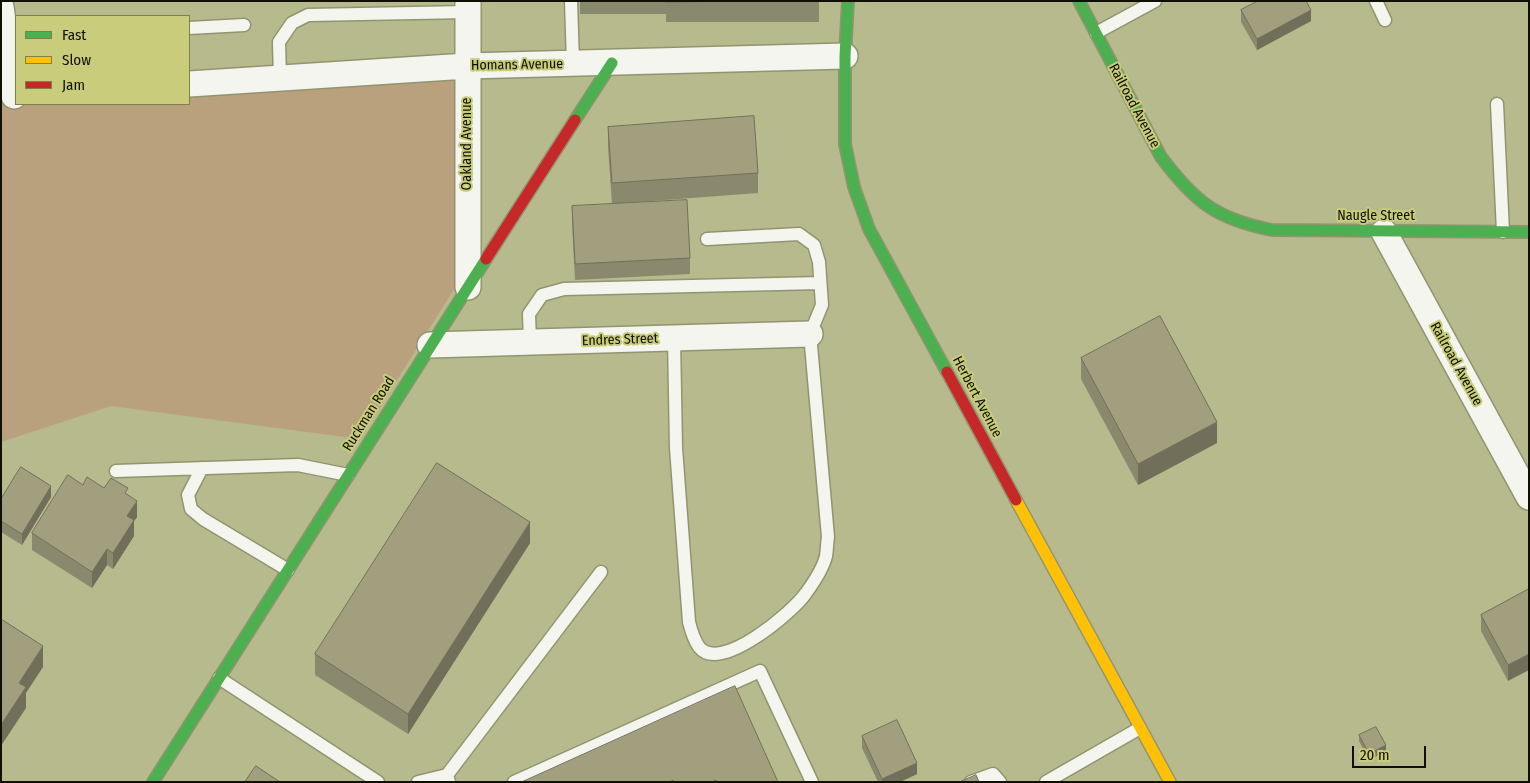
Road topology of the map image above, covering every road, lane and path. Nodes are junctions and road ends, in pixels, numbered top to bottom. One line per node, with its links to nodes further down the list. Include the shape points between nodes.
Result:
1 (571, 1): 13 (lane)
2 (848, 1): 12 (street, Herbert Avenue)
3 (1079, 1): 11 (street, Railroad Avenue)
4 (1156, 1): 11 (lane)
5 (1376, 1): 8 (lane)
6 (1, 7): 18 (street)
7 (468, 7): 15 (street, Oakland Avenue); 16 (lane, via 308,15 292,23 280,42)
8 (1385, 20)
9 (244, 25): 10 (lane)
10 (190, 28)
11 (1096, 33): 20 (street, Railroad Avenue, via 1161,157 1177,180 1200,201)
12 (845, 56): 14 (street, Homans Avenue); 38 (street, Herbert Avenue, via 845,144 854,188 869,229)
13 (574, 63): 14 (street, Homans Avenue); 15 (street, Homans Avenue)
14 (612, 63): 26 (street, Ruckman Road)
15 (467, 66): 16 (street, Homans Avenue); 26 (street, Oakland Avenue)
16 (280, 78): 17 (street, Homans Avenue)
17 (190, 84)
18 (11, 96)
19 (1497, 104): 22 (lane)
20 (1226, 217): 21 (street, Naugle Street, via 1272,230)
21 (1384, 232): 22 (street, Naugle Street); 34 (street, Railroad Avenue)
22 (1504, 232): 23 (street, Naugle Street)
23 (1529, 232)
24 (707, 239): 25 (lane, via 799,234 814,245)
25 (820, 284): 27 (lane, via 822,305); 29 (lane, via 564,289 542,295 529,314)
26 (468, 287): 30 (street, Ruckman Road)
27 (810, 334): 28 (street, Endres Street); 28 (lane, via 828,537 826,556 806,595 786,615 737,648 715,654 699,647 689,622 676,448)
28 (674, 338): 29 (street, Endres Street)
29 (530, 342): 30 (street, Endres Street)
30 (430, 345): 33 (street, Ruckman Road)
31 (202, 468): 32 (lane); 33 (lane, via 298,466); 35 (lane, via 188,495 191,508 203,519)
32 (116, 470)
33 (348, 475): 35 (street, Ruckman Road)
34 (1526, 486)
35 (288, 570): 37 (street, Ruckman Road)
36 (601, 572): 39 (lane)
37 (219, 678): 40 (street, Ruckman Road); 41 (lane)
38 (1140, 728): 47 (lane); 48 (street, Herbert Avenue)
39 (448, 779): 42 (lane)
40 (153, 782)
41 (378, 782)
42 (418, 782)
43 (514, 782): 44 (lane, via 760,671)
44 (812, 782)
45 (971, 782): 46 (lane, via 993,774)
46 (1000, 782)
47 (1046, 782)
48 (1170, 782)

